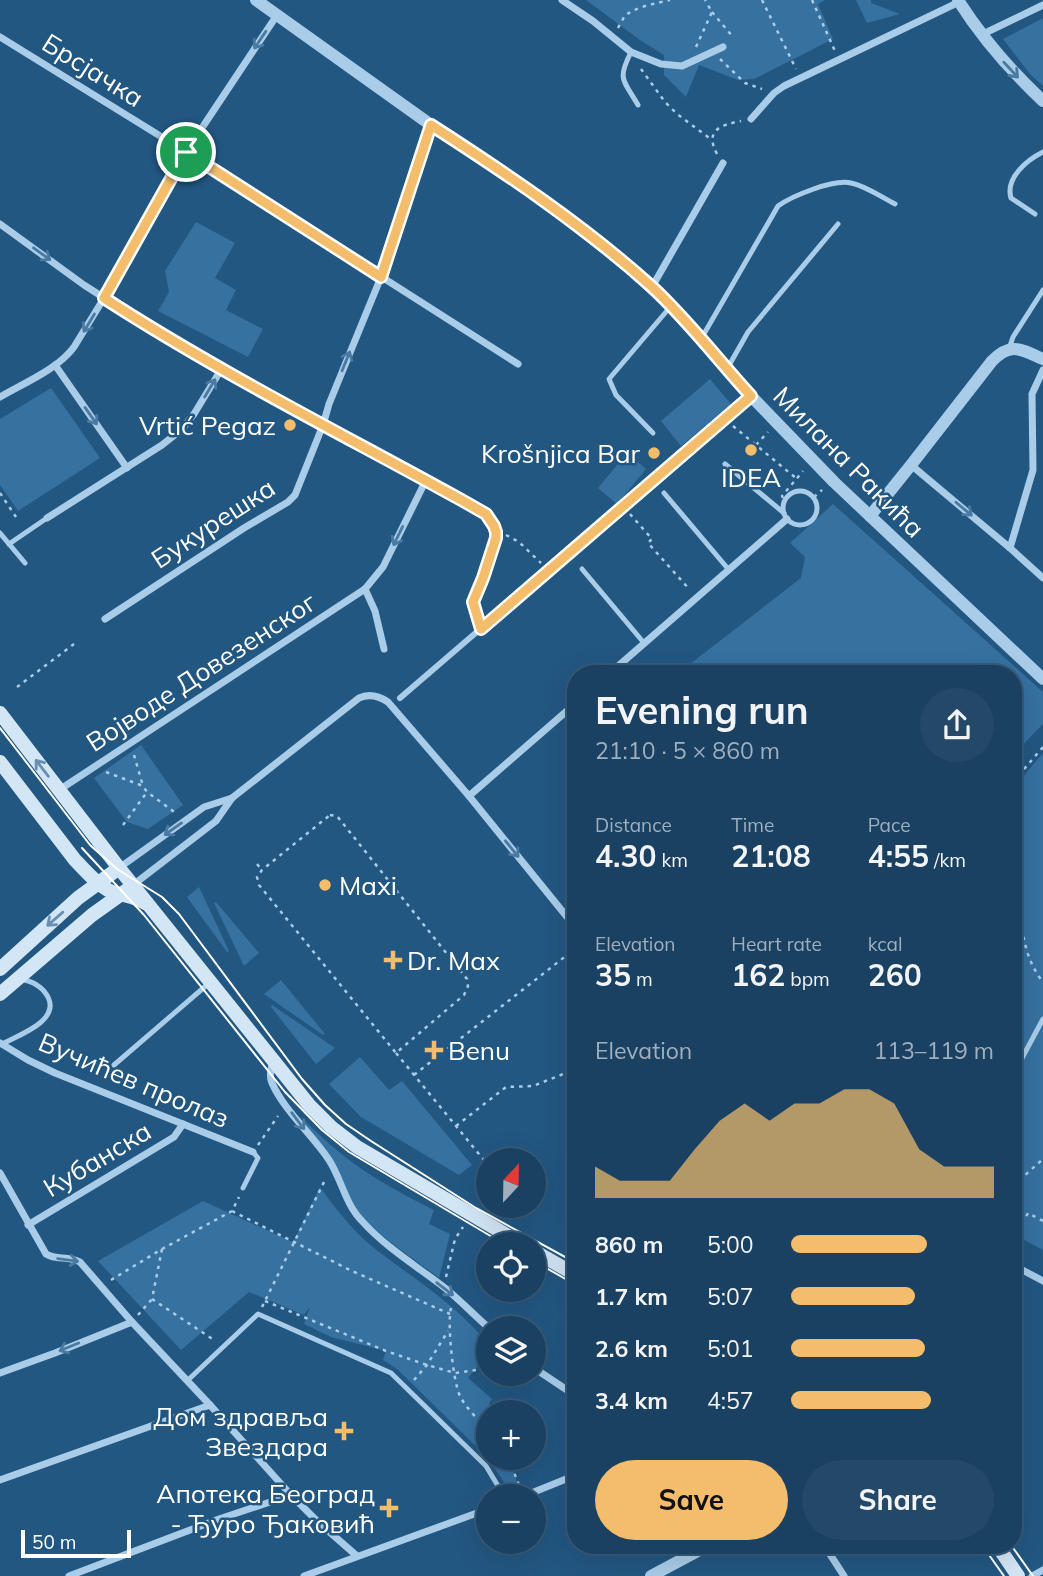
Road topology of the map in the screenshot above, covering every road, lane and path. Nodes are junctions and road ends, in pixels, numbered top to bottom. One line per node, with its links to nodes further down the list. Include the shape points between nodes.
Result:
1 (562, 0): 12 (street)
2 (670, 0): 12 (path, via 629,13)
3 (705, 0): 9 (path)
4 (762, 0): 19 (path)
5 (813, 0): 15 (path)
6 (958, 1): 10 (street); 24 (street, via 784,86)
7 (1043, 5): 10 (street)
8 (268, 6): 25 (street, Милана Ракића); 27 (street, one-way to 27)
9 (712, 12): 13 (path); 18 (path)
10 (983, 34): 22 (street, one-way to 22)
11 (0, 37): 27 (street, Брсјачка)
12 (613, 37): 16 (street)
13 (733, 37)
14 (723, 47): 17 (street)
15 (835, 51)
16 (631, 52): 18 (street, via 678,67); 23 (lane, via 622,77)
17 (712, 52): 18 (street); 21 (path, via 745,83)
18 (690, 62)
19 (796, 69)
20 (647, 77): 26 (path, via 677,114)
21 (768, 91)
22 (1043, 101)
23 (638, 105)
24 (751, 119): 26 (path, via 720,125)
25 (431, 125): 34 (street, Букурешка); 35 (street, Милана Ракића, via 528,188)
26 (712, 139): 29 (path)
27 (186, 152): 34 (street, Брсјачка); 37 (street)
28 (1043, 152): 31 (lane, via 1024,164 1009,188 1012,198)
29 (723, 163): 35 (street)
30 (895, 204): 39 (lane, via 844,182 789,198 778,206)
31 (1035, 214)
32 (0, 223): 37 (street, one-way to 37)
33 (838, 224): 45 (lane, via 748,332)
34 (381, 277): 43 (street, Брсјачка); 49 (street, Букурешка, one-way to 34)
35 (652, 287): 38 (street, Милана Ракића)
36 (1043, 290): 40 (lane)
37 (104, 298): 42 (street, one-way to 42, via 75,347); 44 (street)
38 (671, 306): 39 (street, Милана Ракића); 51 (lane, via 609,379 616,395)
39 (701, 340): 45 (street, Милана Ракића)
40 (1009, 349): 41 (street); 55 (street, via 992,361)
41 (1043, 359)
42 (55, 365): 48 (street); 57 (street, one-way to 57)
43 (518, 365)
44 (222, 368): 49 (street); 57 (street, one-way to 44, via 181,430)
45 (727, 370): 47 (street, Милана Ракића)
46 (1043, 370): 74 (street, via 1031,394 1034,463)
47 (751, 396): 65 (street); 68 (street, Милана Ракића)
48 (0, 397)
49 (323, 425): 59 (street); 83 (street, Букурешка, via 298,489 288,502)
50 (732, 426): 53 (path)
51 (653, 432)
52 (762, 439): 53 (path)
53 (756, 445): 58 (path)
54 (726, 464): 67 (lane)
55 (911, 465): 68 (street); 74 (street, one-way to 74)
56 (808, 466): 58 (path)
57 (127, 468): 70 (street)
58 (797, 479): 64 (path, via 782,496)
59 (426, 480): 66 (street); 81 (street, Војводе Довезенског, one-way to 81, via 383,567)
60 (826, 485): 63 (path)
61 (664, 493): 78 (lane)
62 (0, 494): 69 (path)
63 (814, 497): 64 (lane, via 796,491); 67 (lane, via 818,509 812,521 800,525)
64 (785, 499): 67 (lane)
65 (624, 506): 82 (path, via 652,539 648,543); 84 (street)
66 (486, 514): 71 (lane)
67 (786, 516): 78 (street)
68 (870, 516): 89 (street, Милана Ракића)
69 (16, 517)
70 (47, 518): 73 (lane)
71 (496, 532): 76 (path, via 519,542); 79 (lane)
72 (0, 533): 73 (lane)
73 (9, 544): 75 (lane)
74 (1010, 548): 80 (street)
75 (25, 563)
76 (542, 564)
77 (582, 569): 85 (lane)
78 (729, 570): 82 (street)
79 (483, 578): 84 (path, via 473,602)
80 (1043, 578)
81 (365, 589): 87 (street); 94 (street, Војводе Довезенског)
82 (697, 597): 85 (street)
83 (106, 619)
84 (481, 629): 91 (street)
85 (644, 643): 88 (street)
86 (74, 644): 90 (path)
87 (384, 649)
88 (619, 665)
89 (1043, 679)
90 (17, 687)
91 (400, 698)
92 (567, 711): 102 (street)
93 (0, 713): 100 (main road, one-way to 93)
94 (130, 743): 97 (street, Војводе Довезенског); 99 (path)
95 (1043, 747): 98 (path)
96 (0, 762): 108 (main road, via 75,860)
97 (93, 767): 99 (path); 100 (street, Војводе Довезенског)
98 (1022, 772)
99 (143, 786): 101 (path)
100 (60, 790): 108 (main road)
101 (147, 792): 104 (path); 105 (path)
102 (469, 796): 103 (street, via 388,702 367,695); 110 (street, one-way to 110)
103 (233, 798): 108 (street, one-way to 108, via 204,807); 109 (street, via 216,821)
104 (177, 814)
105 (123, 825)
106 (257, 864): 107 (path)
107 (262, 870): 120 (path, via 257,877 259,885); 120 (path, via 330,814 337,816 467,979 464,995)
108 (108, 876): 109 (main road); 109 (main road, via 107,889); 113 (main road, one-way to 113)
109 (128, 890): 114 (main road); 115 (main road, via 152,908)
110 (567, 917)
111 (1022, 925): 116 (path, via 1030,964)
112 (567, 955): 125 (path)
113 (0, 969)
114 (18, 979): 117 (main road); 119 (lane, via 41,988 50,1001 50,1011 42,1022)
115 (211, 982): 122 (main road); 123 (lane)
116 (1043, 982)
117 (0, 995)
118 (1043, 1019): 121 (lane)
119 (1, 1043): 127 (street, Вучићев пролаз, via 55,1073)
120 (396, 1053): 125 (path)
121 (1022, 1058)
122 (273, 1062): 126 (street, via 272,1084); 140 (main road, via 348,1141)
123 (114, 1065)
124 (567, 1073): 128 (path, via 533,1086 506,1087)
125 (414, 1075): 128 (path)
126 (286, 1104): 130 (path); 132 (street, one-way to 132)
127 (183, 1124): 130 (street, Вучићев пролаз); 139 (street, Кубанска, via 174,1137)
128 (456, 1126): 129 (path)
129 (476, 1150)
130 (253, 1152): 135 (lane, via 258,1158)
131 (1043, 1158): 134 (path)
132 (333, 1166): 142 (path); 149 (street, via 349,1205 362,1221)
133 (0, 1173): 139 (street)
134 (1022, 1178)
135 (243, 1188): 136 (path)
136 (232, 1212): 142 (path); 143 (path)
137 (1022, 1219): 138 (path, via 1028,1213)
138 (1043, 1221)
139 (29, 1225): 148 (street, one-way to 148, via 46,1254 80,1262)
140 (501, 1232)
141 (455, 1239): 149 (path)
142 (293, 1242): 152 (path); 154 (path)
143 (162, 1249): 148 (path); 151 (path)
144 (546, 1258): 145 (main road)
145 (567, 1270)
146 (1022, 1270): 147 (street)
147 (1043, 1281)
148 (102, 1286): 156 (street)
149 (443, 1287): 150 (street, one-way to 150)
150 (455, 1296): 154 (path); 155 (street)
151 (152, 1299): 156 (path); 158 (path)
152 (265, 1301): 153 (path); 159 (path)
153 (258, 1314): 158 (lane); 165 (lane, via 391,1373)
154 (450, 1314): 157 (path)
155 (476, 1316)
156 (132, 1322): 161 (street, one-way to 161); 164 (street)
157 (449, 1329): 159 (path); 162 (path)
158 (223, 1346): 164 (lane)
159 (427, 1365): 162 (path); 165 (path)
160 (476, 1370): 162 (path)
161 (0, 1373)
162 (455, 1373): 168 (path, via 459,1395)
163 (546, 1378): 166 (street)
164 (188, 1380): 167 (street)
165 (407, 1387): 171 (lane, via 486,1466)
166 (567, 1390)
167 (210, 1405): 170 (street); 173 (street)
168 (476, 1417)
169 (567, 1479): 172 (street)
170 (0, 1480)
171 (497, 1484)
172 (546, 1487)
173 (291, 1495): 178 (street); 180 (street)
174 (476, 1513): 178 (street)
175 (692, 1554): 182 (street)
176 (830, 1554): 183 (street)
177 (1003, 1554): 184 (main road)
178 (357, 1556): 181 (street)
179 (1043, 1570): 185 (street)
180 (69, 1576)
181 (304, 1576)
182 (651, 1576)
183 (844, 1576)
184 (1018, 1576)
185 (1032, 1576)

